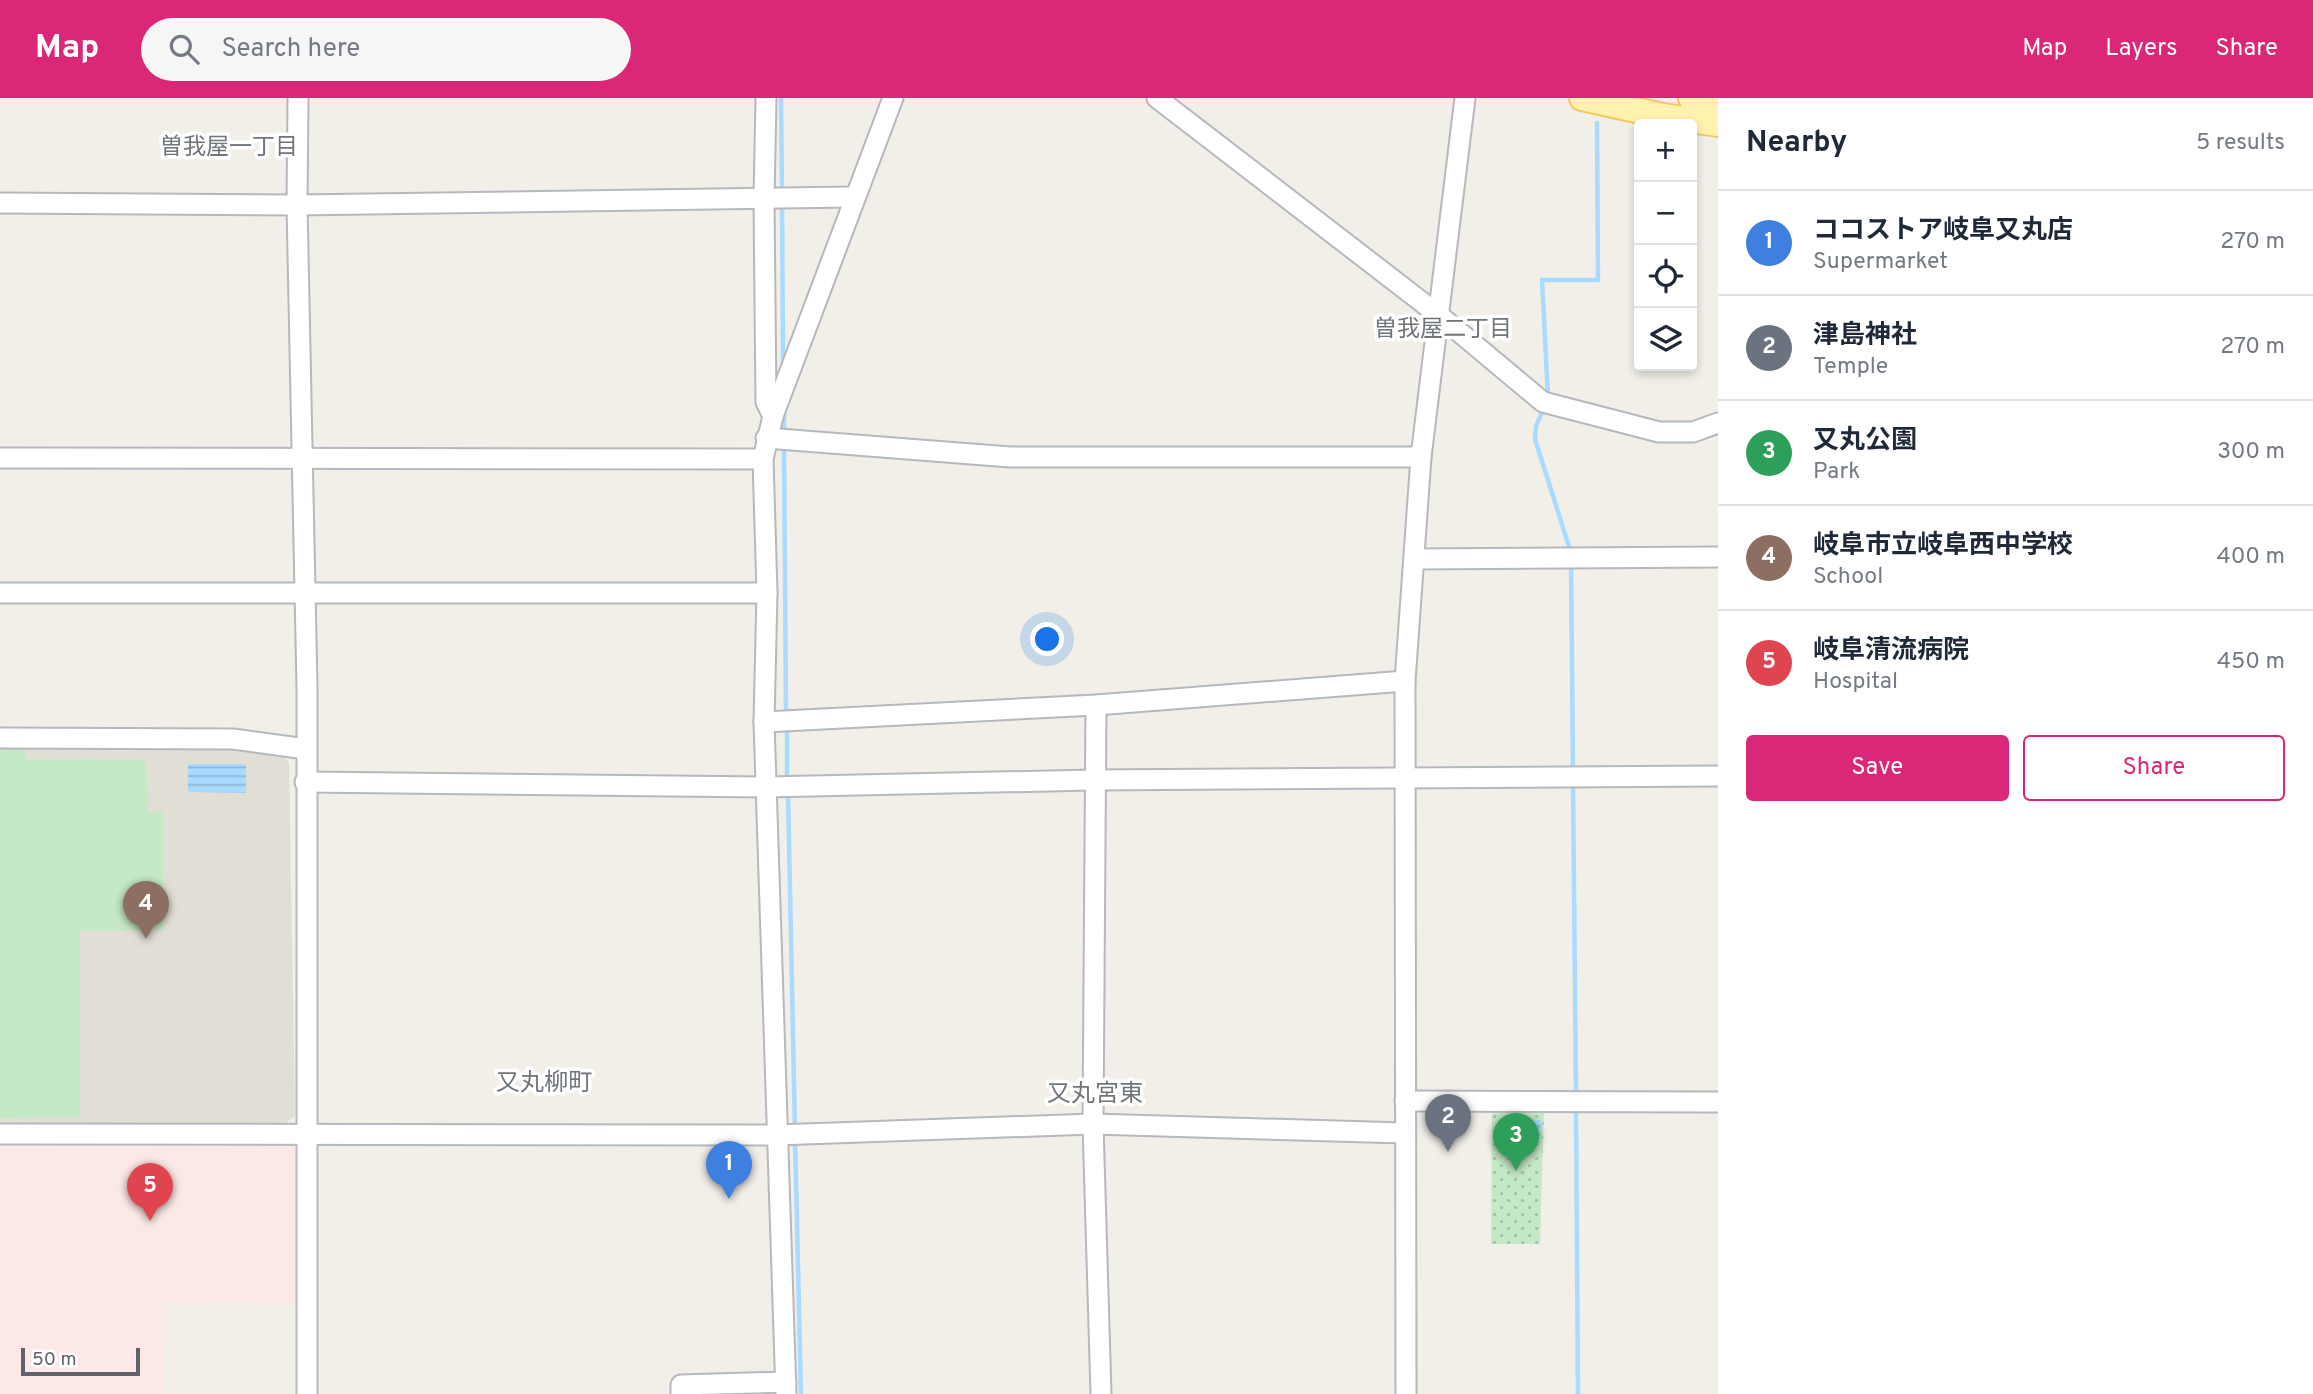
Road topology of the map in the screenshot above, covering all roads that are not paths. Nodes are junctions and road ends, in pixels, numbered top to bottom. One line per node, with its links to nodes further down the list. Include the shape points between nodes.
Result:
1 (298, 98): 13 (street)
2 (766, 98): 11 (street)
3 (892, 98): 10 (street)
4 (1157, 98): 14 (street)
5 (1465, 98): 14 (street)
6 (1582, 98): 9 (main road)
7 (1691, 98): 8 (main road)
8 (1718, 102)
9 (1718, 124)
10 (853, 197): 11 (street); 15 (street)
11 (764, 200): 13 (street); 15 (street, via 766,402)
12 (0, 203): 13 (street)
13 (296, 205): 20 (street)
14 (1440, 316): 16 (street, via 1543,402 1659,432 1693,432); 18 (street)
15 (773, 416): 17 (street)
16 (1718, 424)
17 (766, 438): 18 (street, via 1010,457); 21 (street)
18 (1421, 457): 23 (street)
19 (0, 458): 20 (street)
20 (303, 459): 21 (street); 24 (street)
21 (763, 459): 26 (street)
22 (1718, 556): 23 (street)
23 (1413, 559): 27 (street)
24 (306, 592): 25 (street); 26 (street); 31 (street)
25 (0, 593)
26 (767, 593): 29 (street)
27 (1405, 681): 28 (street); 32 (street)
28 (1096, 705): 29 (street); 34 (street)
29 (764, 722): 36 (street)
30 (0, 738): 31 (street, via 233,739)
31 (306, 749): 35 (street)
32 (1407, 776): 33 (street); 34 (street); 37 (street)
33 (1718, 776)
34 (1093, 780): 36 (street); 39 (street)
35 (305, 782): 36 (street); 42 (street)
36 (766, 788): 43 (street)
37 (1405, 1101): 38 (street); 40 (street)
38 (1718, 1102)
39 (1093, 1124): 40 (street); 43 (street); 47 (street)
40 (1404, 1133): 48 (street)
41 (0, 1134): 42 (street)
42 (308, 1134): 43 (street); 45 (street)
43 (776, 1135): 44 (street)
44 (786, 1388): 46 (street, via 681,1385)
45 (307, 1394)
46 (681, 1394)
47 (1101, 1394)
48 (1406, 1394)

